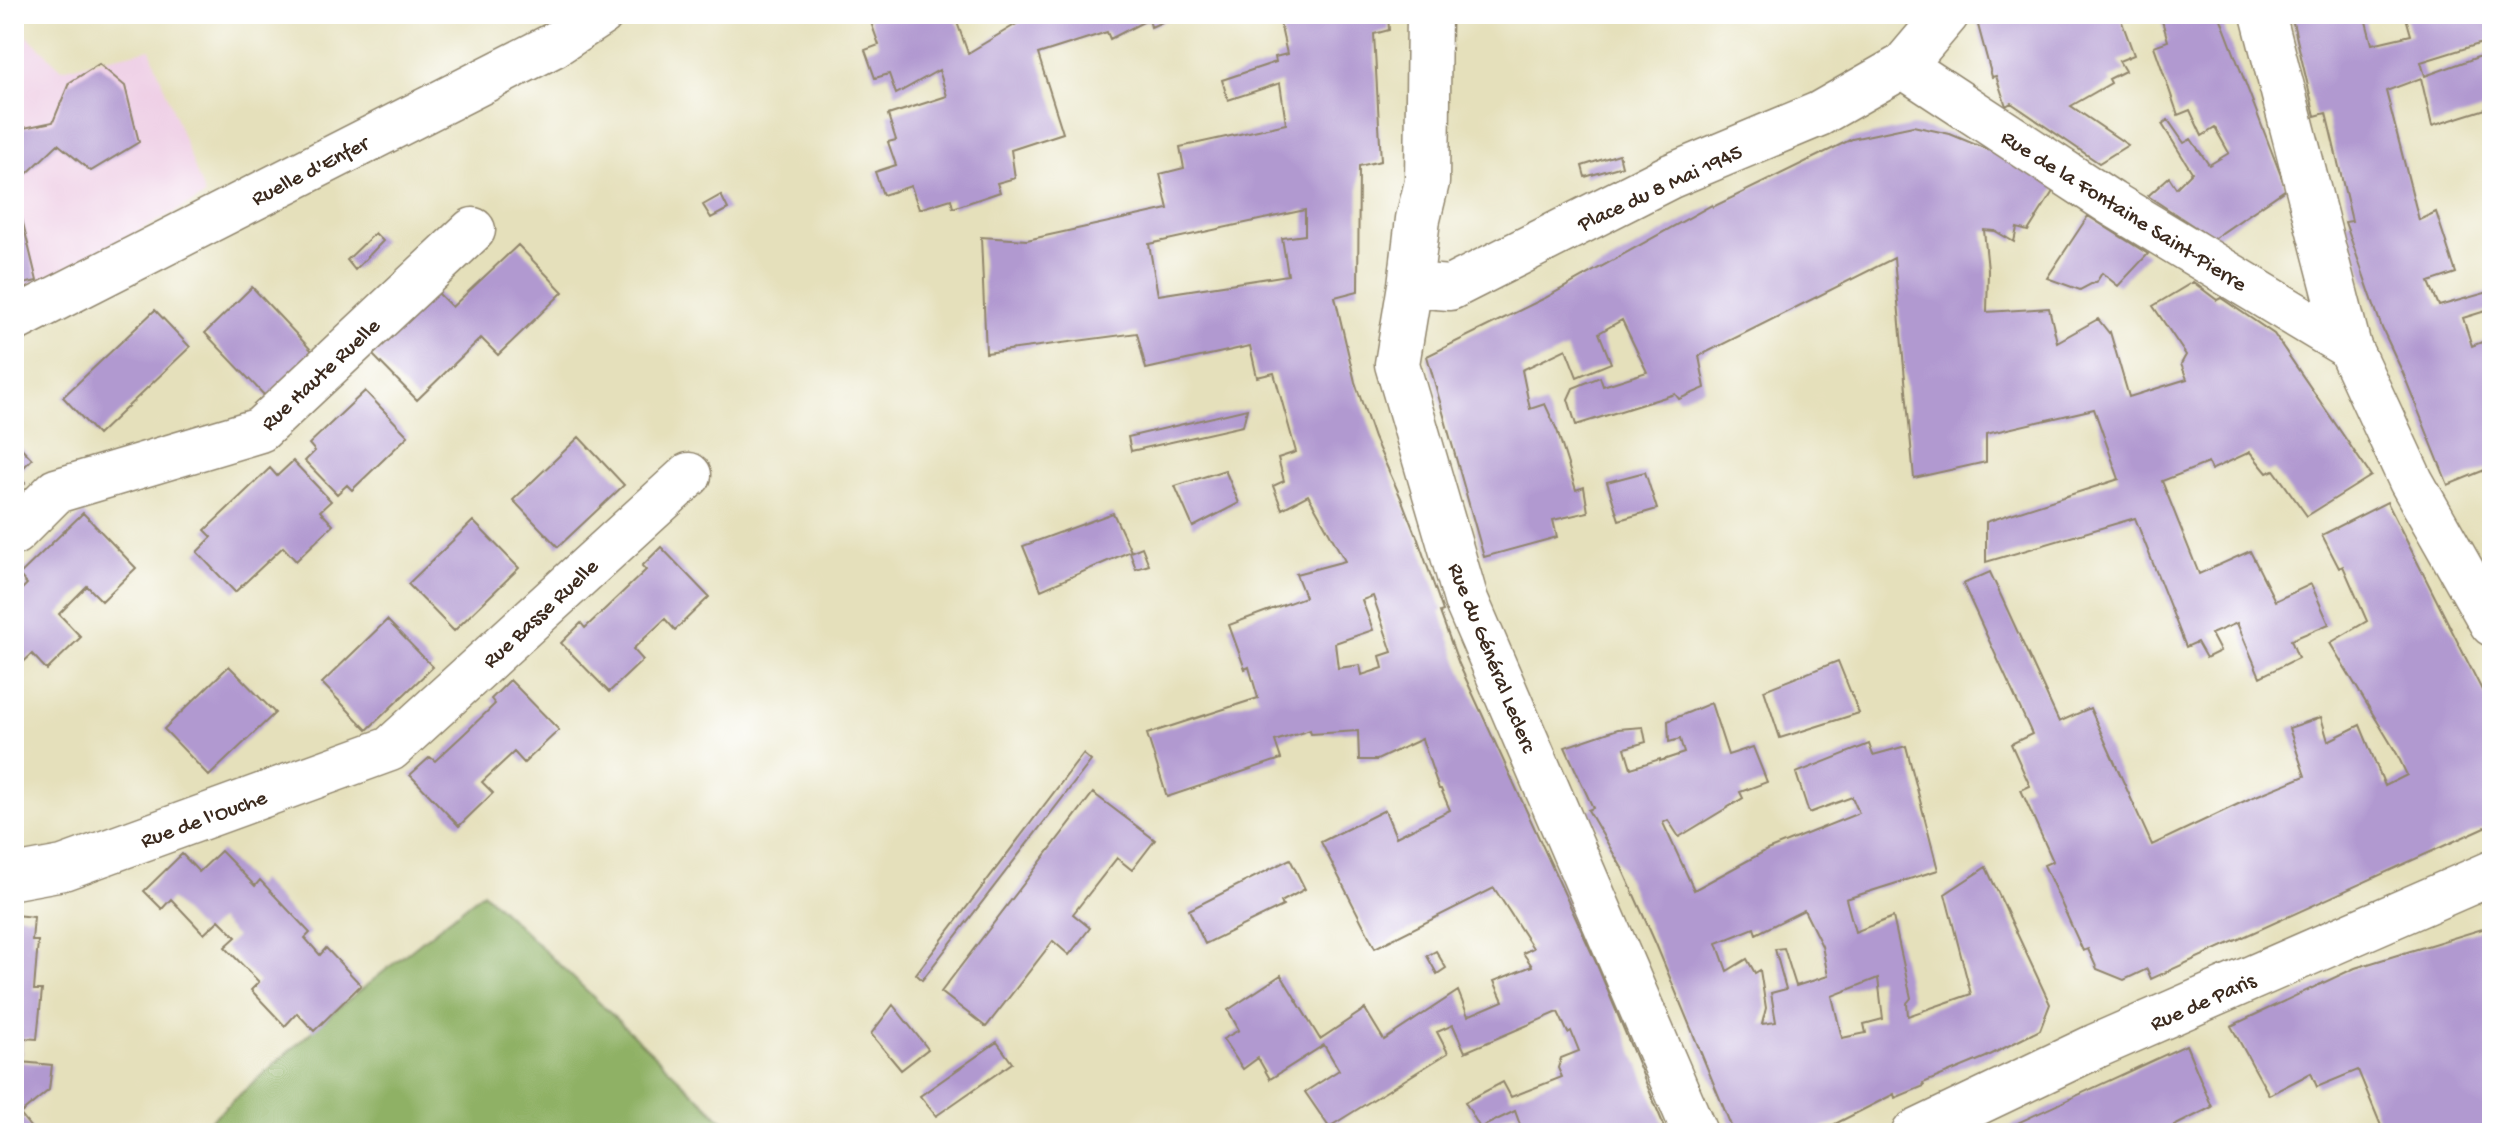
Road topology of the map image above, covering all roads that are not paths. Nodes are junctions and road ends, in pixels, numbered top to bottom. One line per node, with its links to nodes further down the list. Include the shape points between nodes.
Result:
1 (601, 14): 8 (street, Ruelle d'Enfer, via 554,45)
2 (1429, 14): 7 (street, Rue du Général Leclerc, via 1427,182)
3 (1947, 14): 5 (street)
4 (2263, 14): 9 (street)
5 (1903, 66): 7 (street, Place du 8 Mai 1945, via 1819,114 1671,176 1450,288); 9 (street, Rue de la Fontaine Saint-Pierre, via 2111,203)
6 (473, 230): 11 (street, Rue Haute Ruelle, via 260,430 56,491)
7 (1410, 285): 16 (street, Rue du Général Leclerc, via 1397,364 1466,600)
8 (14, 320)
9 (2349, 347): 12 (street, via 2411,481)
10 (689, 475): 13 (street, Rue Basse Ruelle)
11 (14, 533)
12 (2492, 624)
13 (390, 749): 15 (street, Rue de l'Ouche, via 63,868)
14 (2492, 873): 17 (street, Rue de Paris, via 2096,1046)
15 (14, 877)
16 (1695, 1133)
17 (1914, 1133)

